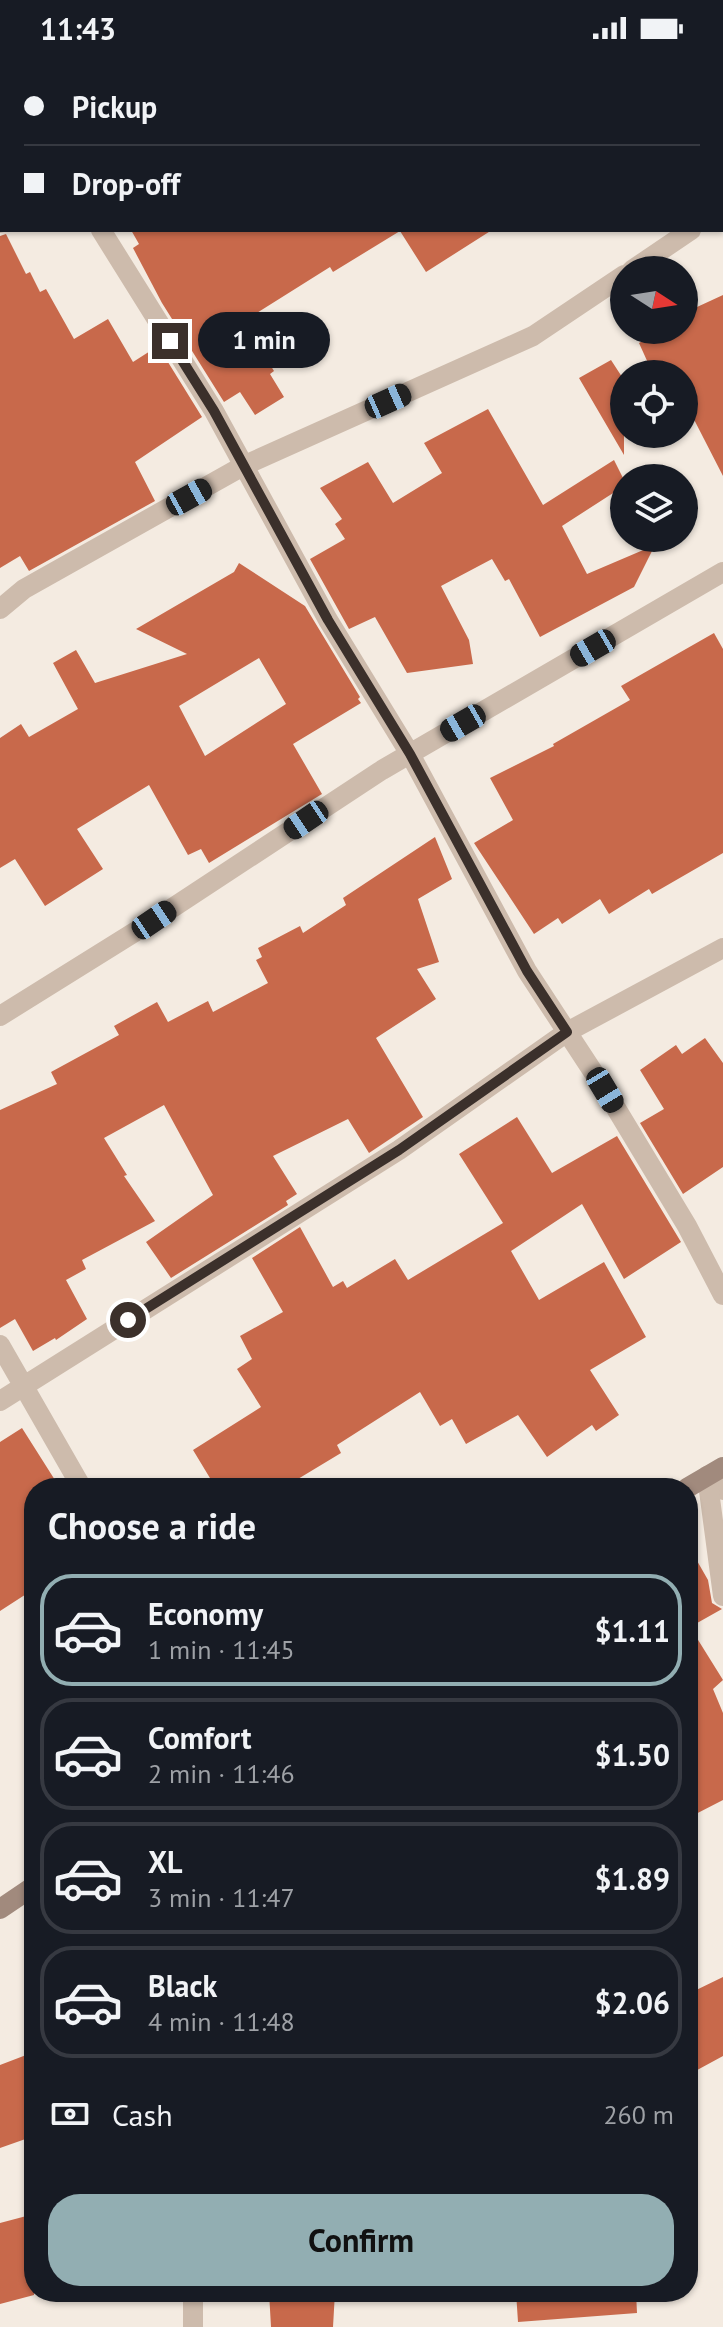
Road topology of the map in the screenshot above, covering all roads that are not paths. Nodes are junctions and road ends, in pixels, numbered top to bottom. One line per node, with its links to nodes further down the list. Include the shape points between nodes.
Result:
1 (102, 232): 5 (street)
2 (688, 232): 3 (street)
3 (653, 256)
4 (610, 284): 5 (street, via 533,336)
5 (243, 466): 7 (street, via 24,589); 8 (street)
6 (723, 572): 8 (street)
7 (0, 609)
8 (410, 754): 10 (street); 11 (street, via 527,971)
9 (723, 948): 11 (street)
10 (0, 1016)
11 (567, 1032): 12 (street, via 687,1226); 14 (street, via 399,1150)
12 (723, 1295)
13 (0, 1345): 14 (street)
14 (23, 1386): 15 (street); 17 (street)
15 (0, 1401)
16 (715, 1471): 18 (street); 19 (street)
17 (76, 1478)
18 (723, 1490)
19 (723, 1596)
20 (24, 1893): 21 (street)
21 (0, 1909)
22 (193, 2302): 23 (street)
23 (193, 2327)

